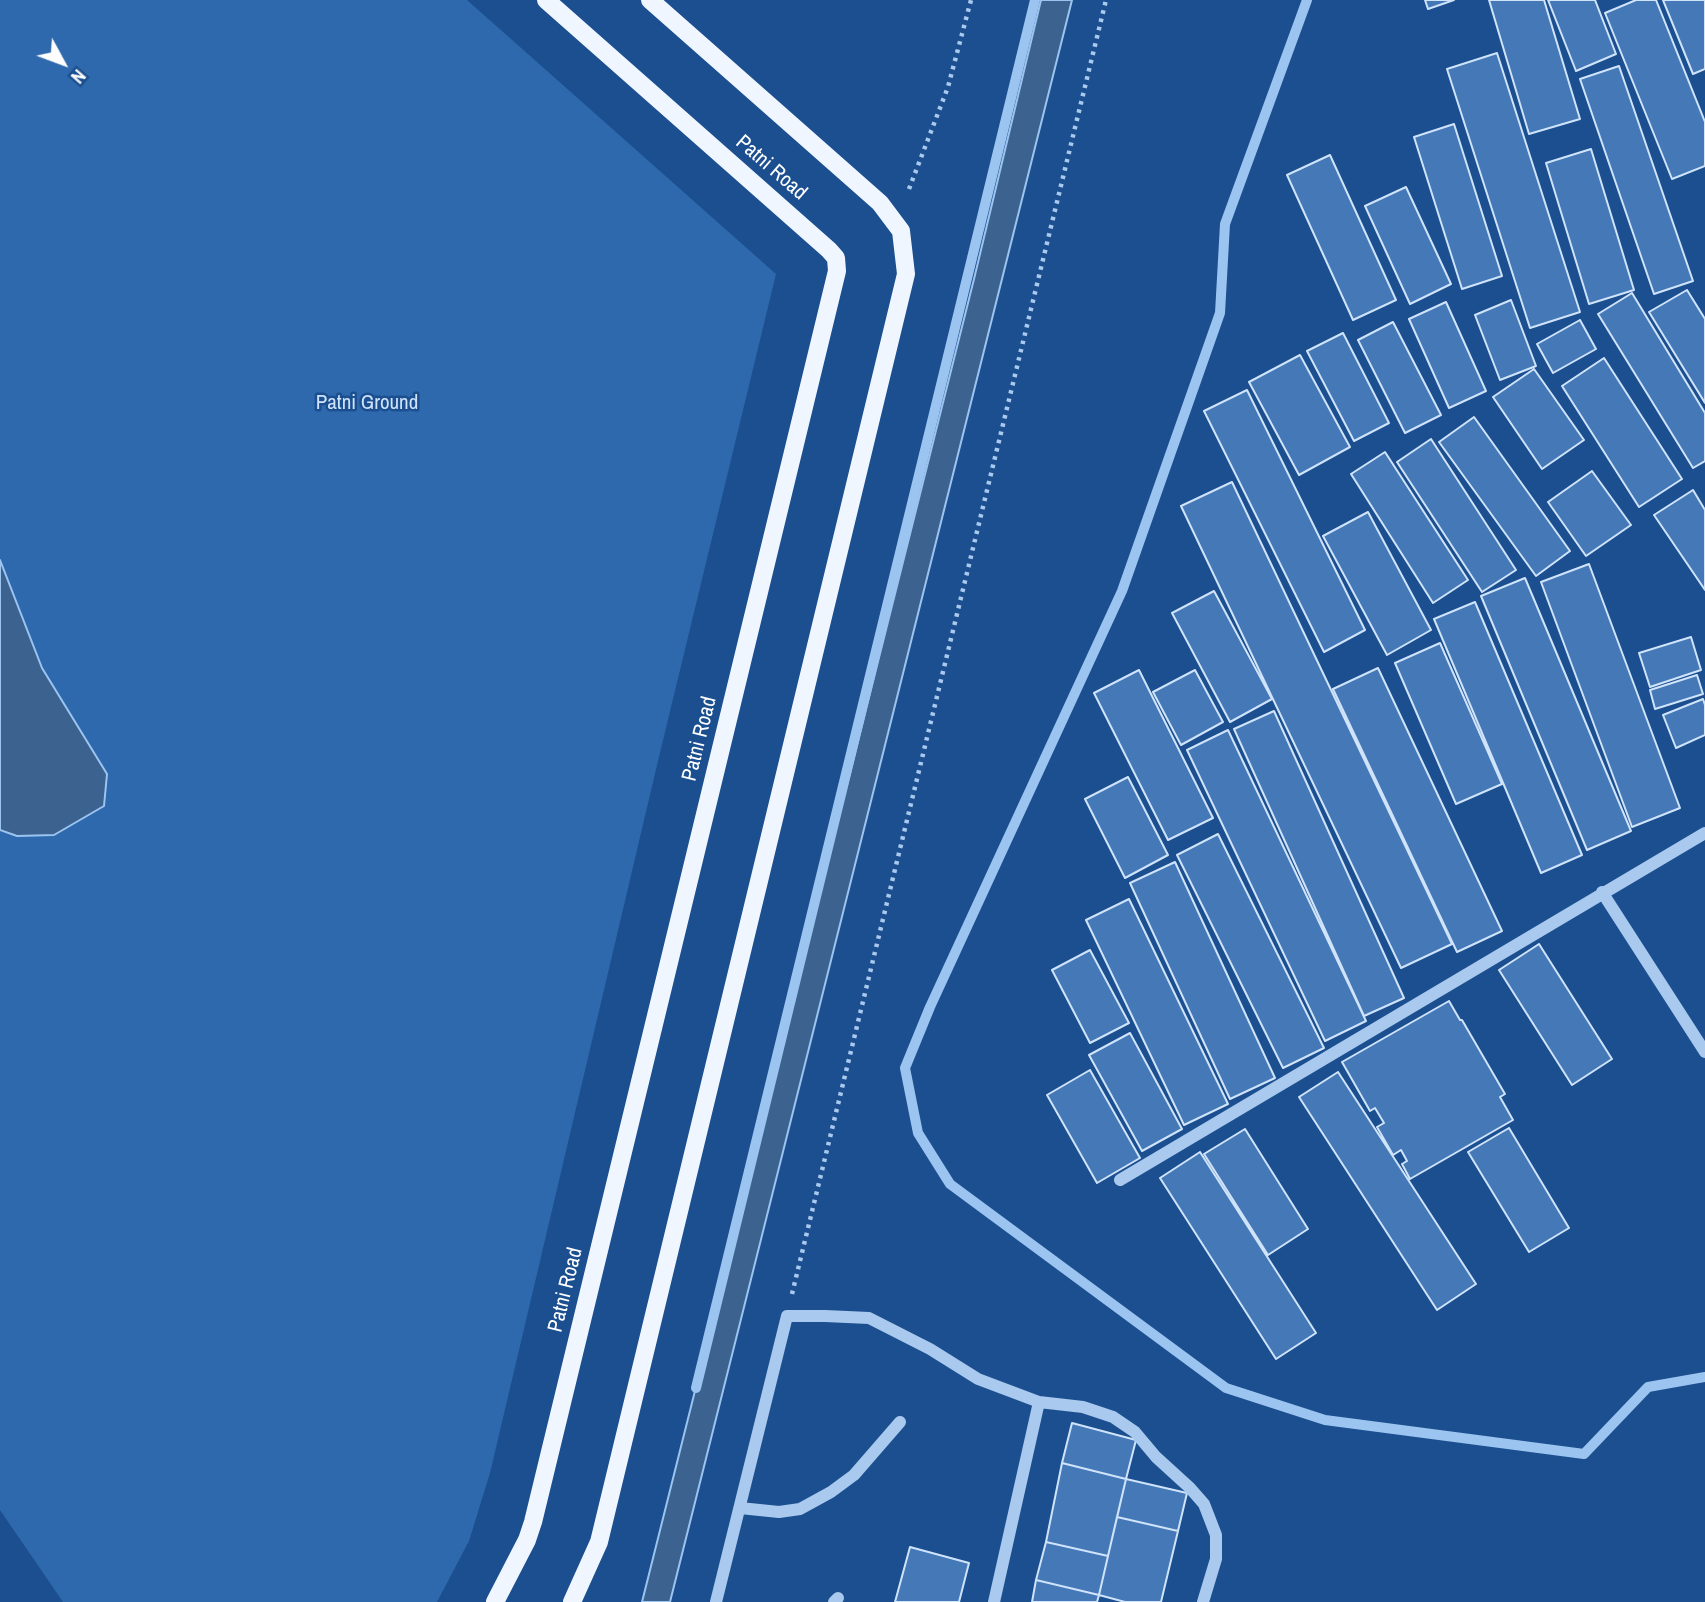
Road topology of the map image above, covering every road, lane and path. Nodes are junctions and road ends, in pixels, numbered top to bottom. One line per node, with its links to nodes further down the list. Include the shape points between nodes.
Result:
1 (546, 0): 14 (main road, Patni Road, via 829,250 836,258 836,271 533,1522)
2 (650, 0): 15 (main road, via 880,203 901,231 906,274 599,1542)
3 (971, 0): 5 (path, via 948,87)
4 (1106, 0): 10 (path)
5 (909, 189)
6 (1705, 833): 7 (street)
7 (1602, 892): 8 (street); 9 (street)
8 (1705, 1052)
9 (1120, 1180)
10 (787, 1316): 11 (street, via 869,1318 978,1379); 13 (street)
11 (1040, 1402): 17 (street); 18 (street, via 1083,1407 1113,1417 1135,1432 1204,1504 1216,1535 1216,1559)
12 (900, 1423): 13 (street, via 854,1475 800,1509)
13 (740, 1508): 16 (street)
14 (495, 1602)
15 (572, 1602)
16 (716, 1602)
17 (994, 1602)
18 (1203, 1602)

